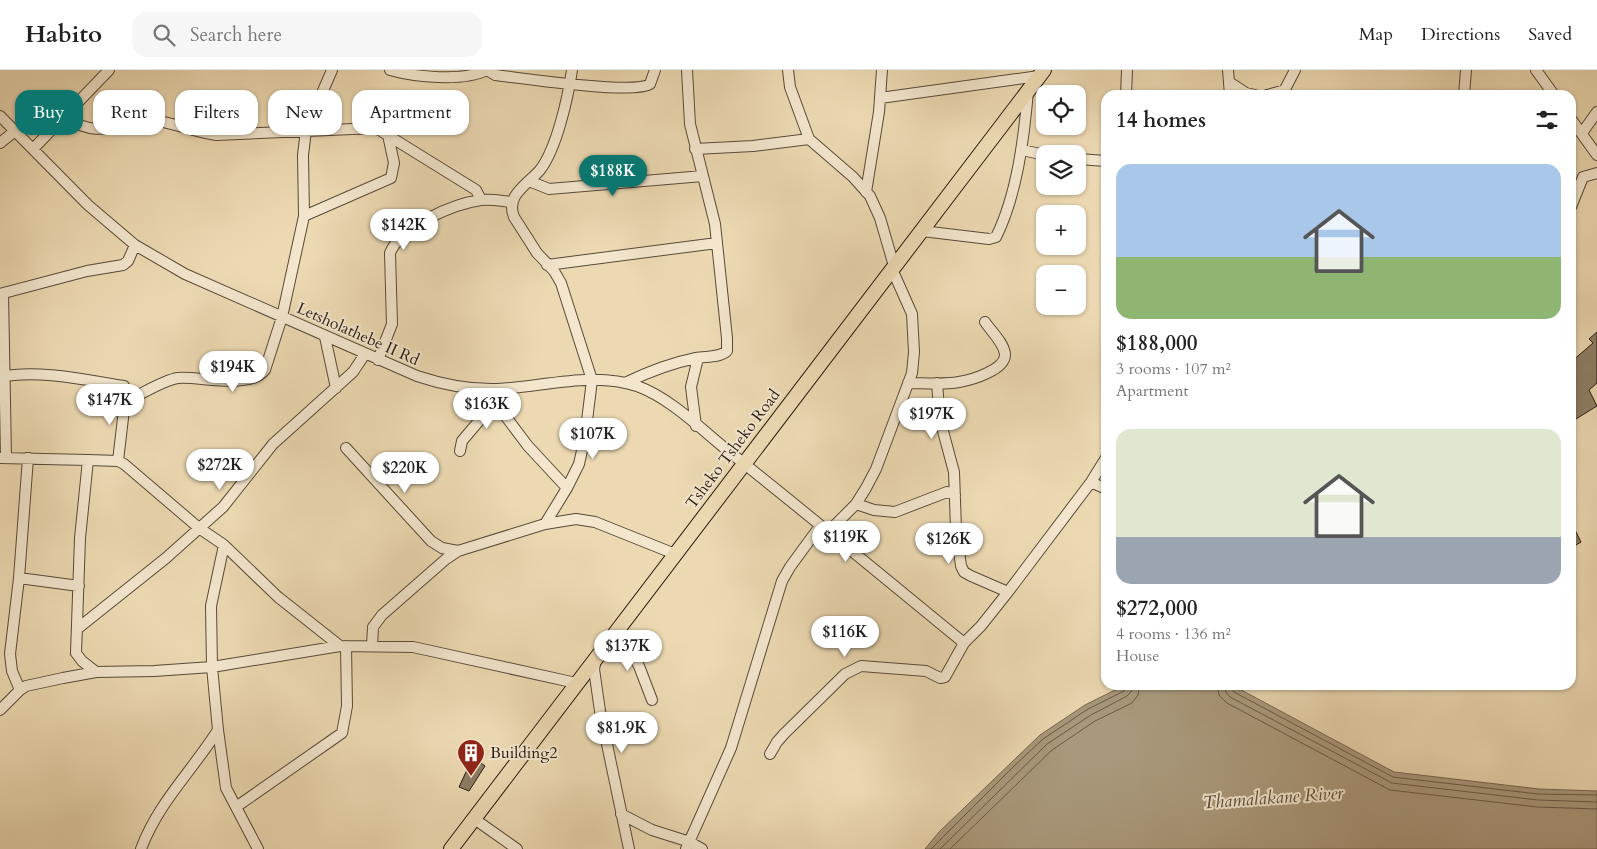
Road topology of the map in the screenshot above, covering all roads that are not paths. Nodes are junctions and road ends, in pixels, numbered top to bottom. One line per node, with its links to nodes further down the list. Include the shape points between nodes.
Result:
1 (109, 70): 26 (street)
2 (332, 70): 18 (street)
3 (390, 70): 4 (street, via 420,76 473,75)
4 (487, 70): 17 (street, via 495,75)
5 (572, 70): 17 (street)
6 (655, 70): 17 (street, via 650,84 638,88)
7 (688, 70): 42 (street, via 690,124)
8 (788, 70): 39 (street, via 795,102)
9 (882, 70): 27 (street)
10 (1126, 70): 20 (street)
11 (1228, 70): 16 (street)
12 (1295, 70): 23 (street)
13 (1466, 70): 24 (street)
14 (1536, 70): 25 (street)
15 (1042, 73): 19 (highway, Tsheko Tsheko Road); 27 (street)
16 (1229, 82): 21 (street); 22 (street)
17 (569, 84): 50 (street, via 558,131 549,153 541,169)
18 (323, 90)
19 (1028, 90): 43 (street); 56 (highway, Tsheko Tsheko Road)
20 (1126, 90)
21 (1230, 90)
22 (1241, 90)
23 (1285, 90)
24 (1464, 90)
25 (1550, 90)
26 (83, 98)
27 (880, 98): 51 (street)
28 (1597, 112): 34 (street)
29 (0, 116): 32 (street, Letsholathebe II Rd)
30 (1576, 125): 34 (street)
31 (83, 127): 33 (street, via 106,129 148,119 216,136)
32 (15, 131): 40 (street)
33 (268, 133)
34 (1582, 133): 45 (street)
35 (19, 135): 41 (street, Letsholathebe II Rd)
36 (47, 135): 41 (street)
37 (305, 135): 55 (street)
38 (388, 135): 53 (street, via 476,190); 55 (street, via 394,163 392,178)
39 (809, 139): 42 (street); 51 (street, via 853,176)
40 (0, 143)
41 (33, 149): 58 (street, Letsholathebe II Rd, via 94,211)
42 (695, 149): 49 (street)
43 (1022, 150): 44 (street); 56 (street, via 994,239)
44 (1036, 152)
45 (1597, 155)
46 (1086, 160): 47 (street)
47 (1101, 161)
48 (1597, 173): 52 (street, via 1583,177)
49 (704, 176): 50 (street, via 549,189); 57 (street)
50 (529, 181): 54 (street, via 520,188)
51 (866, 192): 60 (street, via 880,218)
52 (1576, 194)
53 (481, 200): 54 (street); 67 (street, via 425,220 394,244 390,253 392,324)
54 (512, 202): 59 (street, via 514,216)
55 (304, 216): 62 (street)
56 (922, 231): 60 (highway, Tsheko Tsheko Road)
57 (717, 243): 59 (street); 66 (street, via 727,351 719,356)
58 (135, 245): 61 (street, via 124,265); 62 (street, Letsholathebe II Rd, via 186,274)
59 (547, 265): 69 (street, via 561,284)
60 (893, 268): 71 (street, via 909,305 914,328 914,363); 84 (highway, Tsheko Tsheko Road)
61 (1, 293): 68 (street)
62 (282, 317): 64 (street, Letsholathebe II Rd); 75 (street, via 262,375 217,381 179,378)
63 (985, 322): 72 (street, via 1004,350 1003,362 990,372 958,382)
64 (324, 337): 65 (street, Letsholathebe II Rd); 73 (street)
65 (365, 354): 67 (street, Letsholathebe II Rd); 73 (street)
66 (698, 358): 70 (street, via 662,367); 77 (street, via 691,387)
67 (378, 360): 74 (street, Letsholathebe II Rd, via 437,382)
68 (2, 377): 75 (street, via 31,374 124,386); 80 (street)
69 (592, 380): 70 (street, Letsholathebe II Rd); 74 (street, Letsholathebe II Rd); 88 (street, via 583,448)
70 (625, 383): 77 (street, Letsholathebe II Rd, via 666,401)
71 (908, 383): 72 (street); 90 (street, via 876,470)
72 (937, 383): 89 (street, via 940,420 954,472)
73 (336, 388): 92 (street, via 273,444 228,502)
74 (485, 389): 76 (street)
75 (125, 402): 83 (street)
76 (495, 402): 79 (street, via 462,441); 88 (street, via 528,446)
77 (696, 426): 84 (street, Letsholathebe II Rd)
78 (346, 448): 95 (street, via 431,541 442,548)
79 (460, 451)
80 (3, 458): 81 (street)
81 (28, 458): 82 (street); 97 (street)
82 (88, 460): 83 (street); 98 (street)
83 (118, 461): 92 (street)
84 (745, 464): 93 (street, Letsholathebe II Rd); 96 (highway, Tsheko Tsheko Road)
85 (1101, 466): 86 (street)
86 (1091, 482): 87 (street); 99 (street)
87 (1101, 487)
88 (567, 488): 91 (street)
89 (955, 495): 90 (street, via 943,493 896,512); 99 (street, via 958,543 964,572)
90 (856, 504): 93 (street)
91 (545, 524): 95 (street); 96 (street, via 576,519 595,522)
92 (200, 528): 94 (street); 100 (street)
93 (824, 529): 102 (street, Letsholathebe II Rd); 117 (street, via 790,567 782,581 730,748)
94 (224, 544): 103 (street, via 278,597); 106 (street, via 211,606)
95 (458, 551): 104 (street, via 382,615 373,627)
96 (675, 554): 101 (highway, Tsheko Tsheko Road)
97 (20, 578): 98 (street); 109 (street, via 10,654 12,671)
98 (79, 586): 100 (street)
99 (1008, 592): 102 (street)
100 (77, 629): 107 (street, via 76,653)
101 (612, 638): 105 (highway, Tsheko Tsheko Road); 110 (street, via 633,656)
102 (964, 643): 113 (street, via 943,678 926,671 861,666 849,670 784,734)
103 (343, 646): 104 (street); 106 (street); 114 (street, via 346,706 342,733)
104 (372, 646): 108 (street, via 413,647)
105 (596, 658): 108 (highway, Tsheko Tsheko Road); 115 (street, via 597,692)
106 (212, 667): 107 (street); 112 (street)
107 (96, 672): 109 (street, via 34,684)
108 (576, 683): 116 (highway, Tsheko Tsheko Road)
109 (20, 690): 111 (street)
110 (652, 700)
111 (0, 710)
112 (218, 730): 114 (street, via 226,786); 118 (street, via 162,805)
113 (770, 754)
114 (236, 807): 119 (street)
115 (622, 814): 117 (street); 122 (street)
116 (473, 818): 120 (highway, Tsheko Tsheko Road); 121 (street)
117 (688, 845): 123 (street)
118 (141, 849)
119 (258, 849)
120 (450, 849)
121 (517, 849)
122 (629, 849)
123 (702, 849)

